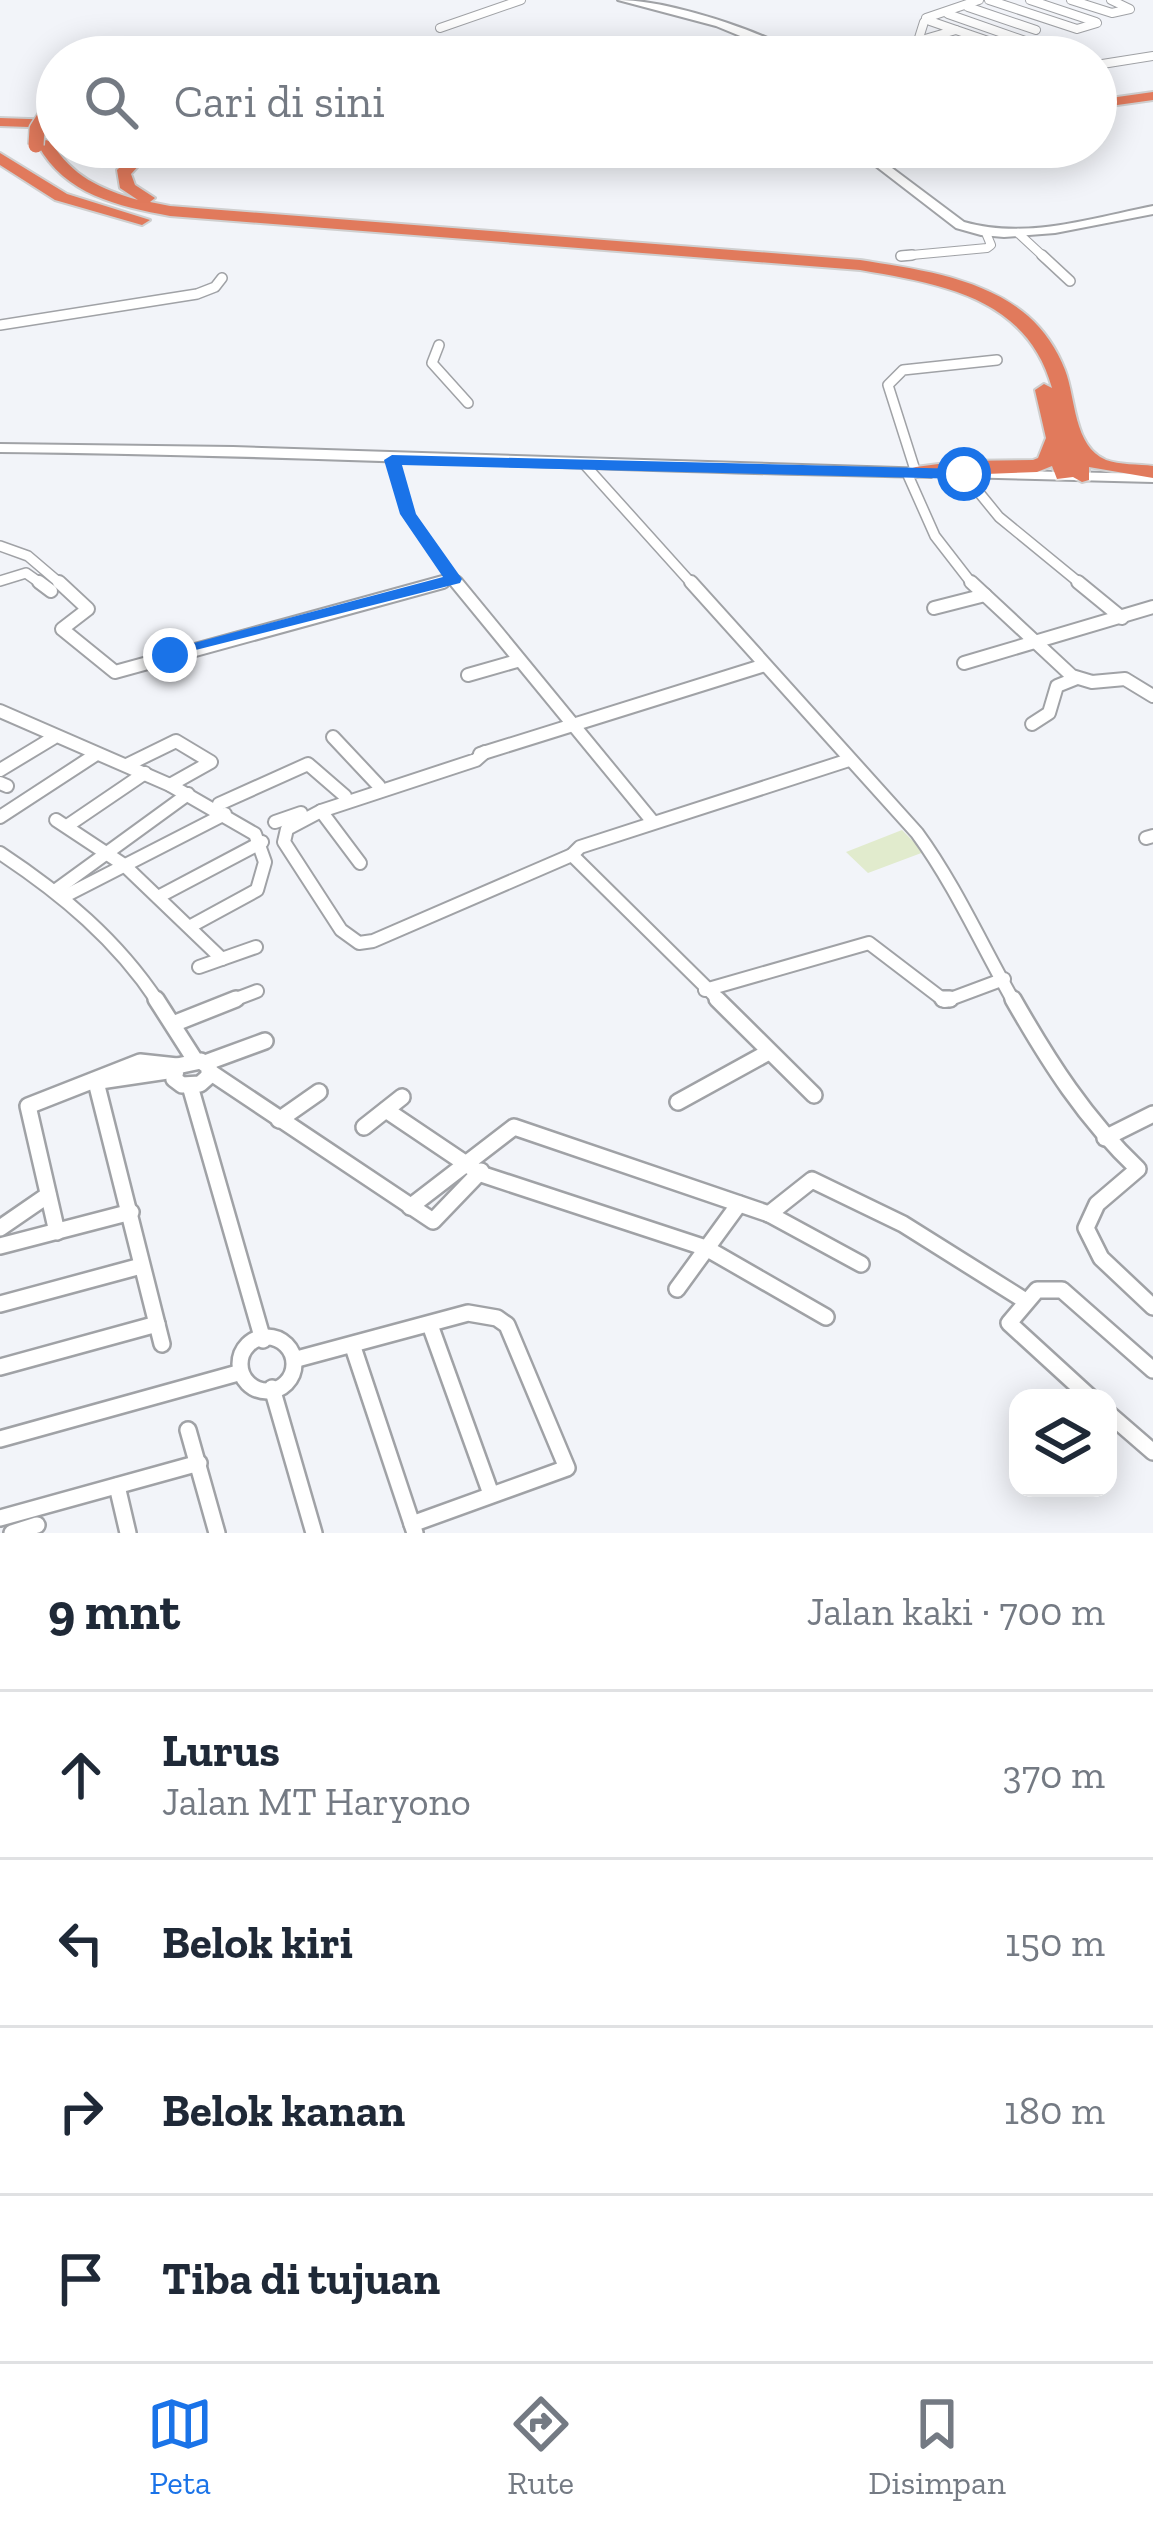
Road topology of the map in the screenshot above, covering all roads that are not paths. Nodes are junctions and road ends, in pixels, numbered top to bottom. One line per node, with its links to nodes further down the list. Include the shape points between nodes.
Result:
1 (521, 0): 12 (street)
2 (623, 0): 15 (main road)
3 (946, 0): 9 (street)
4 (979, 0): 9 (street)
5 (989, 0): 6 (street, via 1077,29 1097,22); 9 (street)
6 (1030, 0)
7 (1071, 0): 8 (street, via 1112,13 1130,9)
8 (1111, 0)
9 (965, 6): 10 (street); 11 (street); 14 (street)
10 (948, 14): 11 (street); 19 (street)
11 (928, 20): 13 (street); 16 (street)
12 (440, 28)
13 (956, 30): 17 (street); 18 (street)
14 (1036, 30)
15 (750, 36)
16 (920, 36)
17 (935, 36)
18 (973, 36)
19 (1011, 36)
20 (1153, 47): 22 (street)
21 (1153, 56): 22 (street)
22 (1132, 58): 23 (street)
23 (1117, 60)
24 (1153, 100): 25 (highway)
25 (1117, 105)
26 (36, 123): 27 (highway)
27 (0, 124)
28 (0, 158): 35 (highway, via 61,197 125,217)
29 (60, 168): 35 (highway, via 62,179 112,202)
30 (61, 168): 34 (highway, via 119,199 170,211)
31 (126, 168): 34 (highway, via 128,188 154,201)
32 (884, 168): 36 (main road, via 960,226)
33 (1153, 210): 37 (main road)
34 (301, 222): 42 (highway, via 860,266 973,292 1003,306)
35 (342, 230): 42 (highway, via 859,272 966,299)
36 (986, 233): 37 (main road); 38 (street, via 987,248)
37 (1018, 233): 40 (street)
38 (901, 256)
39 (222, 278): 41 (street, via 197,293)
40 (1070, 280)
41 (0, 325)
42 (1032, 339): 46 (highway)
43 (439, 345): 45 (street, via 432,363)
44 (998, 360): 50 (street, via 892,376)
45 (468, 403)
46 (1063, 440): 50 (highway, via 1036,466); 52 (highway); 53 (highway, via 1099,466)
47 (0, 450): 48 (main road)
48 (392, 460): 49 (main road); 55 (street, via 408,514)
49 (585, 465): 50 (main road); 65 (street)
50 (911, 473): 51 (main road); 58 (street, via 931,534)
51 (964, 474): 52 (main road); 61 (street, via 999,517)
52 (1073, 475): 53 (main road)
53 (1153, 475)
54 (0, 545): 55 (street, via 37,557 88,609 62,629 115,672)
55 (454, 579): 63 (street)
56 (0, 581): 57 (street, via 26,572)
57 (51, 591)
58 (985, 596): 60 (street); 62 (street)
59 (1153, 607): 61 (street)
60 (934, 608)
61 (1122, 618): 62 (street)
62 (1037, 644): 64 (street); 67 (street)
63 (518, 661): 66 (street); 73 (street)
64 (964, 663)
65 (765, 665): 73 (street); 78 (street)
66 (468, 675)
67 (1078, 678): 68 (street, via 1126,679); 72 (street, via 1057,686 1048,713)
68 (1153, 696)
69 (0, 710): 70 (street)
70 (15, 716): 71 (street); 75 (street)
71 (0, 724)
72 (1032, 724)
73 (572, 727): 76 (street); 90 (street)
74 (333, 737): 83 (street)
75 (53, 738): 77 (street); 80 (street)
76 (485, 752): 83 (street); 87 (street)
77 (95, 755): 79 (street); 88 (street)
78 (850, 760): 90 (street); 103 (street, via 943,868)
79 (127, 765): 81 (street); 82 (street, via 176,741 211,762)
80 (0, 770)
81 (145, 773): 82 (street); 92 (street, via 62,823)
82 (170, 785): 84 (street)
83 (379, 786): 85 (street)
84 (188, 794): 86 (street); 92 (street)
85 (345, 796): 86 (street, via 308,764); 89 (street)
86 (222, 809): 91 (street); 96 (street)
87 (321, 811): 94 (street, via 287,830 284,842 341,930 358,943); 95 (street)
88 (0, 818)
89 (275, 822)
90 (653, 822): 94 (street)
91 (262, 842): 98 (street); 99 (street, via 266,864 257,890)
92 (106, 851): 96 (street); 97 (street)
93 (0, 853): 97 (street)
94 (572, 855): 104 (street)
95 (360, 863)
96 (124, 865): 97 (street); 98 (street)
97 (60, 893): 106 (street, via 132,963)
98 (158, 897): 99 (street)
99 (190, 926): 101 (street)
100 (256, 947): 101 (street)
101 (222, 958): 102 (street)
102 (199, 967)
103 (1004, 979): 104 (street, via 945,1001 869,944); 121 (street, via 1059,1079)
104 (705, 990): 108 (street)
105 (257, 991): 106 (street)
106 (173, 1024): 109 (street)
107 (265, 1041): 109 (street)
108 (767, 1053): 114 (street); 116 (street)
109 (203, 1065): 110 (street); 112 (street, via 206,1080); 119 (street)
110 (176, 1068): 111 (street); 112 (street, via 177,1083)
111 (98, 1081): 123 (street, via 27,1109); 126 (street)
112 (190, 1086): 141 (street)
113 (319, 1092): 119 (street)
114 (814, 1095)
115 (402, 1097): 117 (street)
116 (678, 1102)
117 (386, 1110): 120 (street); 122 (street)
118 (1153, 1114): 121 (street)
119 (279, 1120): 125 (street)
120 (364, 1126)
121 (1105, 1138): 137 (street, via 1138,1169 1096,1204 1086,1228 1101,1258)
122 (476, 1165): 124 (street, via 514,1127); 125 (street); 125 (street, via 437,1220); 131 (street)
123 (48, 1196): 128 (street); 129 (street)
124 (739, 1204): 127 (street); 131 (street)
125 (410, 1207)
126 (130, 1212): 129 (street); 133 (street)
127 (769, 1214): 132 (street); 135 (street, via 812,1180 903,1224)
128 (0, 1228)
129 (57, 1232): 130 (street)
130 (0, 1246)
131 (706, 1248): 134 (street); 138 (street)
132 (861, 1264)
133 (142, 1266): 136 (street); 139 (street)
134 (676, 1289)
135 (1024, 1300): 146 (street, via 1046,1285 1062,1290); 149 (street, via 1009,1323)
136 (0, 1304)
137 (1153, 1307)
138 (826, 1317)
139 (157, 1324): 142 (street); 145 (street)
140 (430, 1325): 143 (street); 156 (street); 156 (street, via 468,1313 507,1325 566,1463)
141 (263, 1340): 144 (street, via 287,1343); 147 (street, via 242,1352)
142 (163, 1344)
143 (353, 1347): 144 (street); 159 (street)
144 (297, 1359): 148 (street, via 293,1374)
145 (0, 1367)
146 (1153, 1370)
147 (238, 1373): 148 (street, via 255,1388); 152 (street)
148 (272, 1388): 163 (street)
149 (1081, 1389)
150 (1117, 1421): 153 (street)
151 (188, 1430): 154 (street)
152 (0, 1439)
153 (1153, 1452)
154 (199, 1463): 155 (street); 162 (street)
155 (117, 1486): 158 (street); 161 (street)
156 (491, 1494): 159 (street)
157 (0, 1518): 158 (street)
158 (36, 1522): 160 (street)
159 (413, 1528)
160 (12, 1533)
161 (128, 1533)
162 (217, 1533)
163 (314, 1533)

